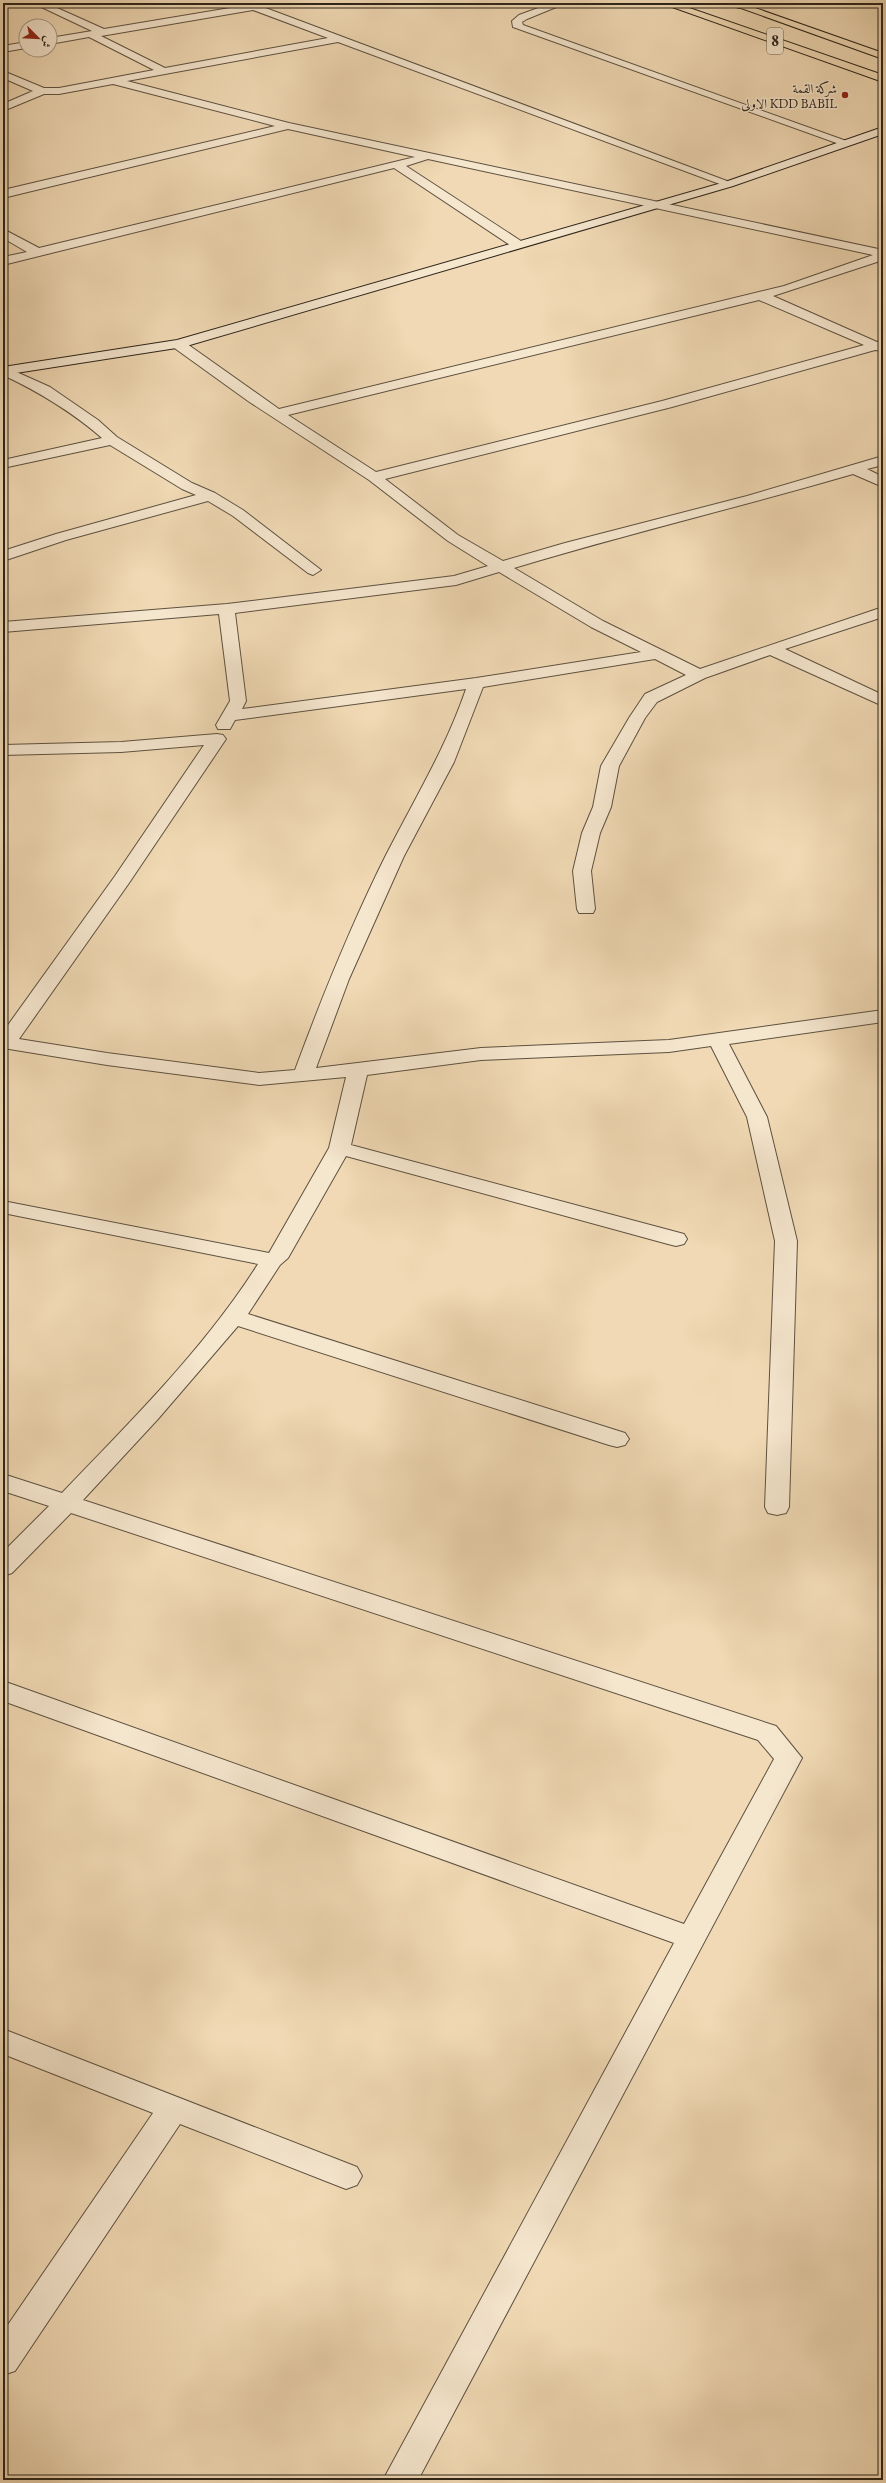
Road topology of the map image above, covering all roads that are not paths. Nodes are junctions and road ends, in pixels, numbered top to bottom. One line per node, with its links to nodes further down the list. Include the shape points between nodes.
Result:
1 (38, 3): 12 (street)
2 (274, 3): 8 (street)
3 (561, 3): 27 (street, via 523,16 517,21 518,27)
4 (666, 3): 11 (highway, 8)
5 (673, 3): 6 (highway)
6 (686, 3)
7 (760, 3): 9 (street)
8 (248, 5): 12 (street); 14 (street)
9 (736, 5): 10 (highway, 8)
10 (777, 20): 11 (highway, via 744,18 736,20); 18 (highway, 8)
11 (736, 27): 21 (highway, 8)
12 (102, 32): 13 (street)
13 (90, 34): 15 (street); 19 (street)
14 (337, 39): 19 (street); 30 (street)
15 (58, 40)
16 (18, 46): 17 (street)
17 (3, 49)
18 (883, 56)
19 (164, 71): 22 (street)
20 (3, 74): 23 (street)
21 (883, 79)
22 (117, 82): 23 (street, via 80,89); 25 (street)
23 (42, 91): 24 (street)
24 (3, 108)
25 (288, 126): 28 (street); 31 (street)
26 (883, 130): 27 (street)
27 (846, 143): 30 (street)
28 (427, 157): 29 (street); 32 (street)
29 (397, 165): 34 (street); 35 (street)
30 (729, 184): 32 (street)
31 (3, 194)
32 (654, 205): 34 (street); 36 (street)
33 (3, 233): 35 (street)
34 (517, 244): 39 (street)
35 (38, 253): 37 (street)
36 (883, 255): 38 (street)
37 (3, 261)
38 (761, 296): 40 (street); 42 (street)
39 (178, 344): 41 (street); 42 (street)
40 (881, 346): 47 (street, via 660,406)
41 (4, 371): 43 (street, via 45,390 93,423)
42 (278, 413): 47 (street)
43 (112, 440): 45 (street); 49 (street, via 186,486)
44 (883, 460): 46 (street)
45 (3, 464)
46 (855, 469): 48 (street); 51 (street)
47 (374, 477): 51 (street, via 453,538)
48 (883, 483)
49 (210, 496): 50 (street, via 61,537); 52 (street, via 238,513)
50 (3, 556)
51 (499, 567): 53 (street, via 456,580); 57 (street, via 598,624)
52 (313, 570)
53 (227, 609): 55 (street); 61 (street, via 227,626 238,701)
54 (883, 612): 56 (street)
55 (3, 627)
56 (773, 650): 58 (street); 60 (street)
57 (660, 654): 58 (street); 59 (street)
58 (699, 675): 64 (street, via 651,698 610,766 606,794 591,833 582,871)
59 (476, 683): 61 (street); 69 (street, via 445,762 395,856 339,979)
60 (883, 701)
61 (229, 716): 62 (street)
62 (216, 739): 63 (street, via 121,747); 67 (street, via 122,879)
63 (3, 750)
64 (586, 909)
65 (883, 1016): 66 (street)
66 (718, 1039): 68 (street, via 669,1046 481,1054); 78 (street, via 757,1117 786,1241)
67 (5, 1042): 69 (street, via 107,1059 259,1079)
68 (358, 1070): 69 (street); 70 (street)
69 (303, 1075)
70 (340, 1148): 72 (street); 73 (street, via 278,1258)
71 (3, 1207): 73 (street)
72 (676, 1239)
73 (272, 1260): 74 (street)
74 (234, 1316): 75 (street); 77 (street)
75 (617, 1439)
76 (3, 1482): 77 (street)
77 (67, 1503): 79 (street); 81 (street, via 767,1733 788,1758)
78 (777, 1507)
79 (3, 1567)
80 (3, 1691): 81 (street)
81 (692, 1938): 86 (street)
82 (3, 2041): 83 (street)
83 (173, 2109): 84 (street); 85 (street)
84 (346, 2176)
85 (3, 2360)
86 (400, 2480)

